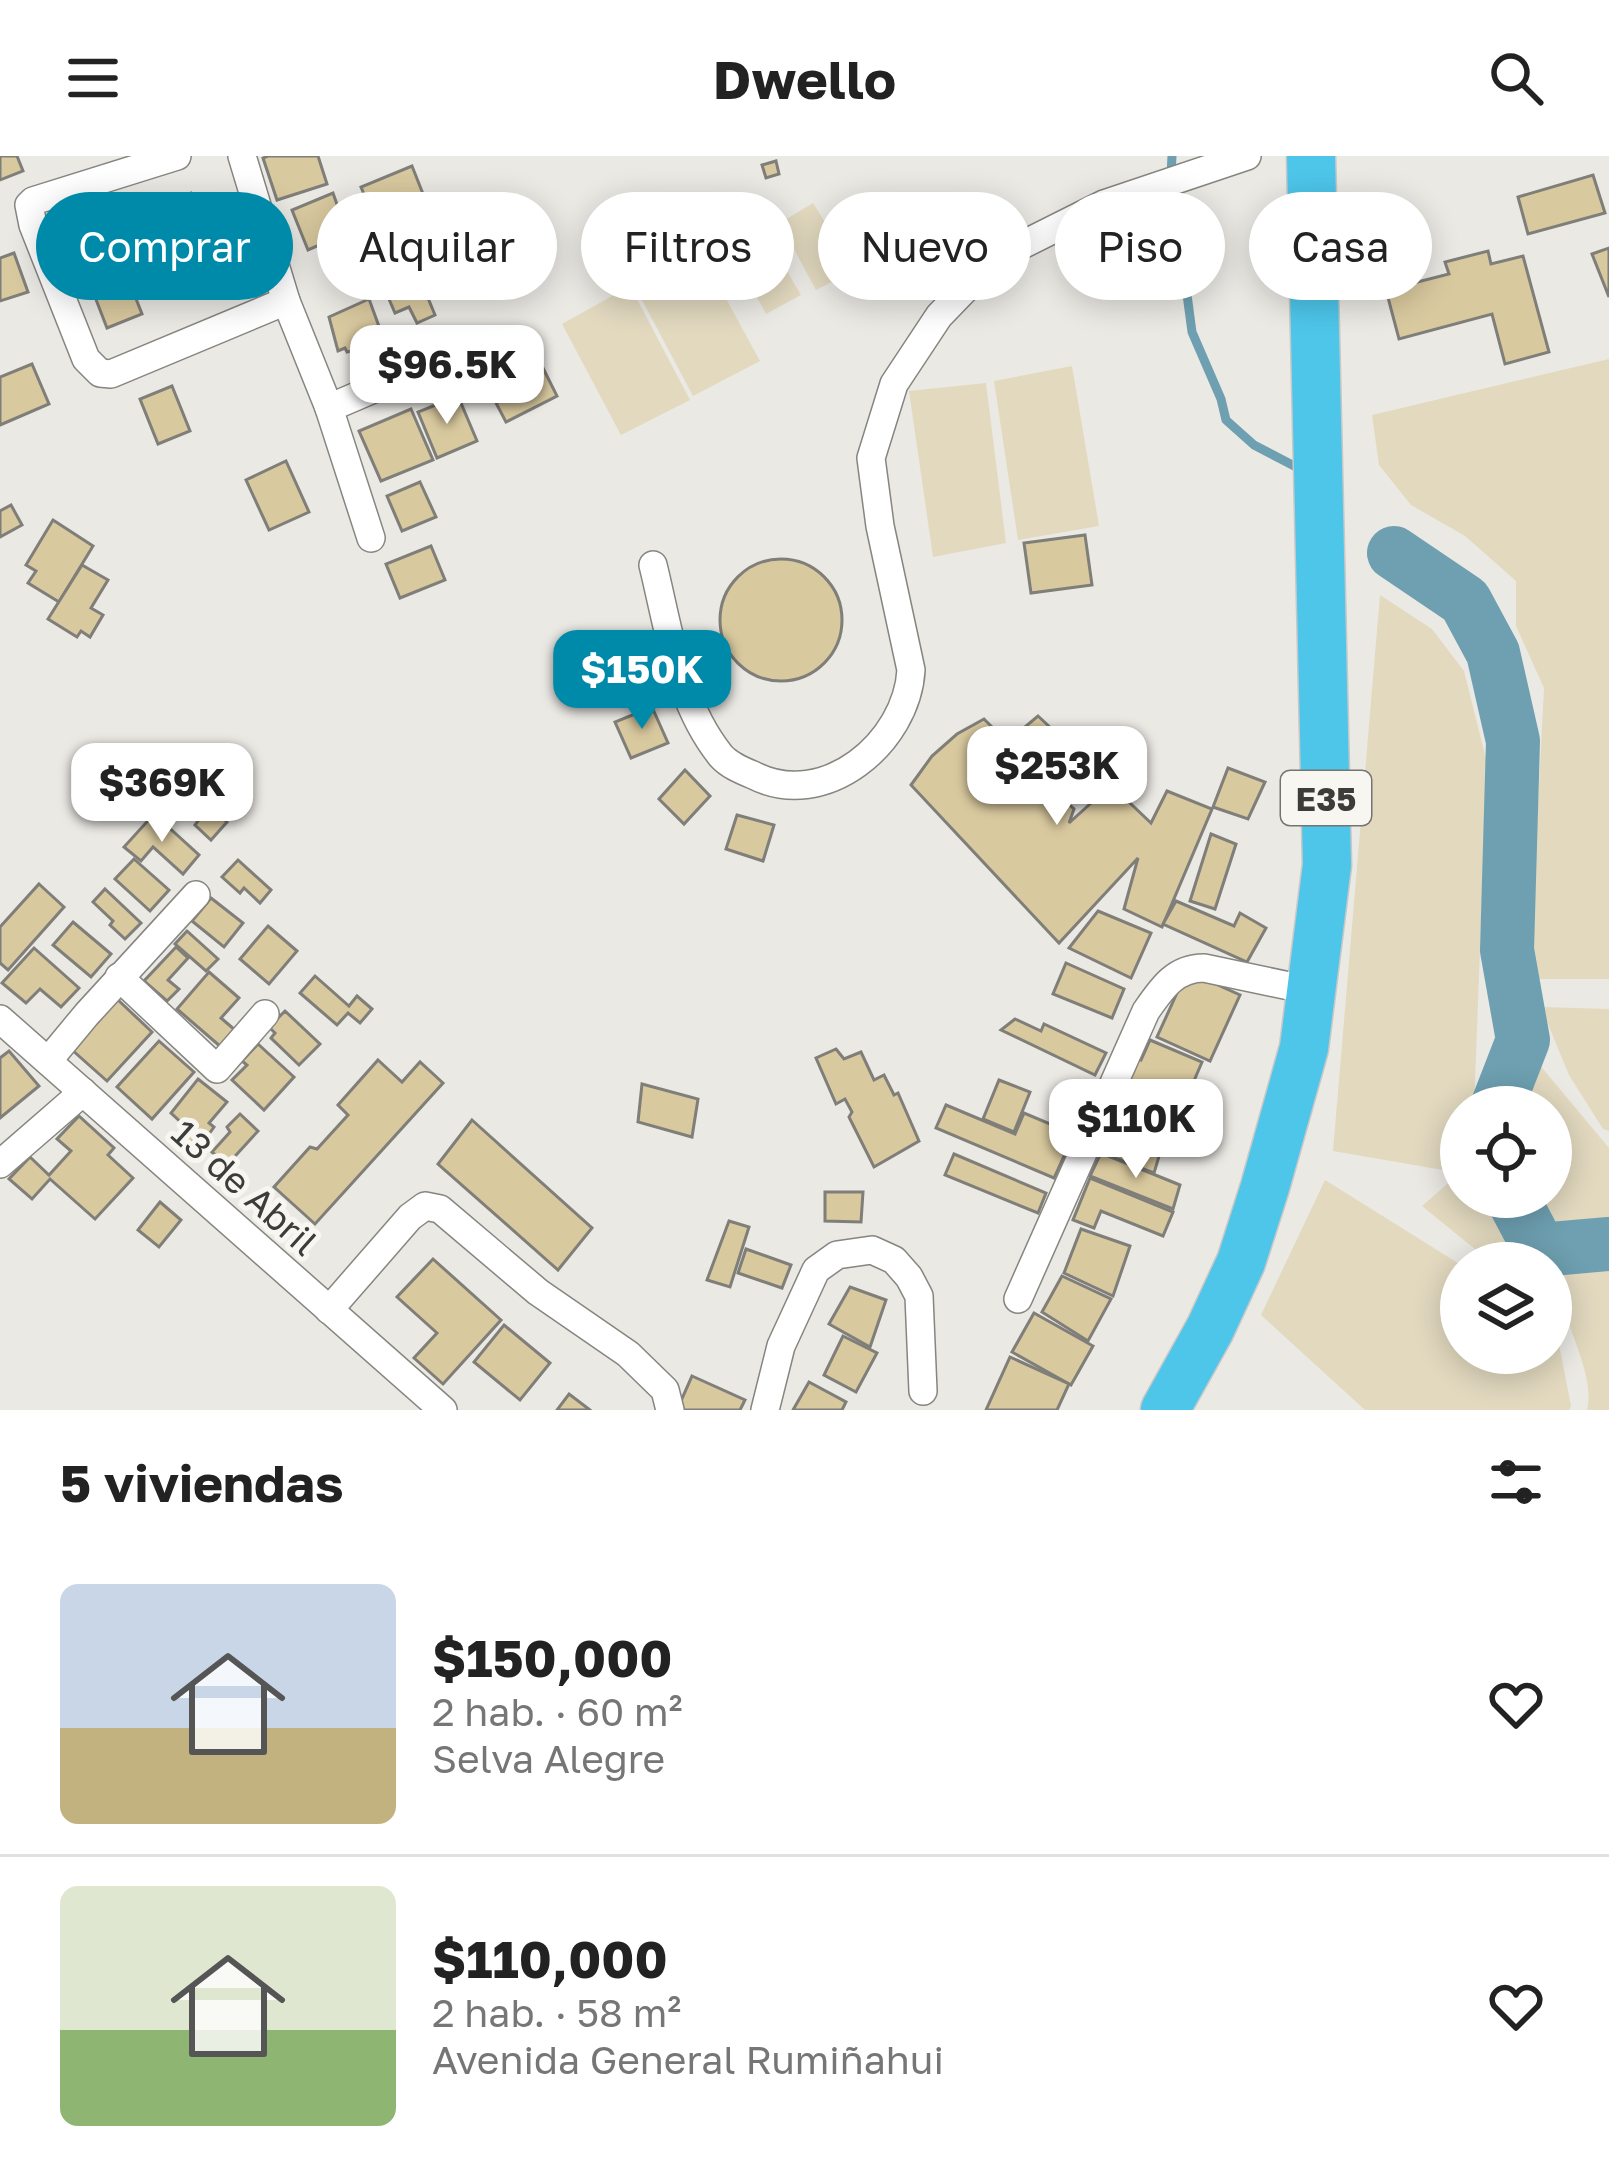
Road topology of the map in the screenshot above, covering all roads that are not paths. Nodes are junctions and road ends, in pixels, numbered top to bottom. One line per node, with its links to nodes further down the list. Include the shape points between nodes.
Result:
1 (177, 156): 5 (street, via 33,201 28,211 93,367 111,374)
2 (242, 156): 5 (street)
3 (1247, 156): 9 (street, via 1104,204 1006,253 938,316 894,384 871,458 910,693 895,726 857,765 800,784 763,781 726,761 697,722)
4 (1311, 156): 12 (highway, E35, via 1327,865)
5 (286, 301): 7 (street)
6 (483, 341): 7 (street)
7 (328, 408): 8 (street)
8 (371, 538)
9 (653, 565)
10 (196, 895): 11 (street)
11 (119, 977): 13 (street, via 217,1069); 15 (street)
12 (1313, 991): 18 (street, via 1204,968 1187,968 1165,984); 24 (highway, E35, via 1241,1262)
13 (265, 1014)
14 (0, 1018): 15 (street, 13 de Abril)
15 (48, 1061): 16 (street, 13 de Abril)
16 (83, 1092): 17 (street); 19 (street, 13 de Abril)
17 (0, 1164)
18 (1018, 1299)
19 (329, 1310): 21 (street, 13 de Abril); 22 (street, via 410,1217 425,1206 440,1209 628,1354 665,1390)
20 (923, 1391): 23 (street, via 919,1297 895,1260 872,1250 837,1255 816,1270 781,1346)
21 (443, 1410)
22 (670, 1410)
23 (765, 1410)
24 (1165, 1410)

